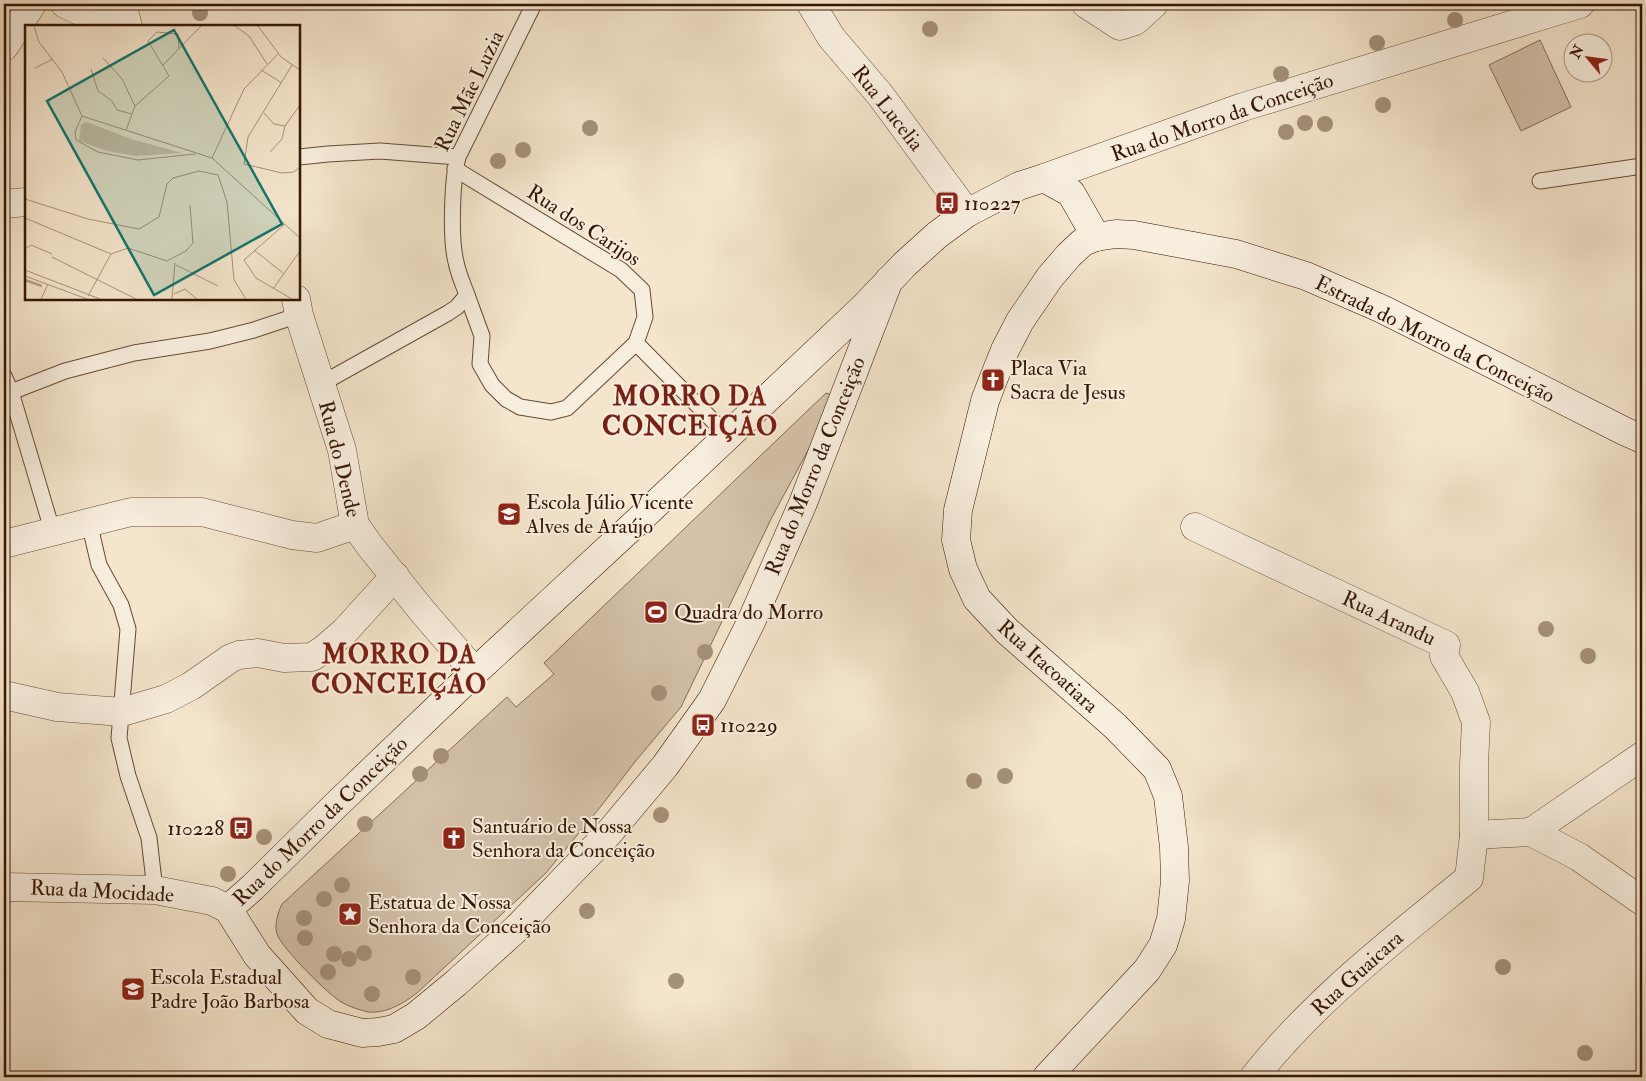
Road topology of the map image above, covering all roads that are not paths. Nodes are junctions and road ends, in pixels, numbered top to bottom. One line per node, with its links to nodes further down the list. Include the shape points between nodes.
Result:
1 (32, 4): 11 (street)
2 (65, 4): 9 (street)
3 (122, 4): 10 (street)
4 (534, 4): 13 (lane, Rua Mãe Luzia)
5 (811, 4): 19 (street, Rua Lucelia, via 831,37 881,96)
6 (1086, 4): 7 (street, via 1120,26 1135,21)
7 (1154, 4)
8 (1564, 6): 15 (street, Rua do Morro da Conceição, via 1243,107)
9 (109, 25)
10 (128, 25)
11 (4, 46)
12 (300, 158): 13 (lane, via 380,152)
13 (456, 163): 22 (lane, Rua Mãe Luzia, via 455,261); 24 (lane, Rua dos Carijos, via 621,270 642,290 645,317)
14 (1642, 166): 16 (lane)
15 (1044, 178): 19 (street, Rua do Morro da Conceição, via 1018,186); 20 (street, via 1071,193)
16 (1540, 181)
17 (25, 202): 18 (street)
18 (4, 204)
19 (967, 213): 21 (street, Rua do Morro da Conceição, via 937,235)
20 (1096, 237): 29 (street, Estrada do Morro da Conceição, via 1134,235 1236,254 1306,276 1382,309); 47 (street, Rua Itacoatiara, via 1083,242 1056,270 1020,321 1005,350 985,401 958,510 956,540 963,569 977,599 1007,631 1101,713 1157,769 1168,796 1175,881 1171,919 1163,945 1138,981)
21 (890, 280): 28 (street, Rua do Morro da Conceição); 46 (street, Rua do Morro da Conceição, via 803,503 751,622 712,700 665,766 608,834 516,929 416,1016 394,1030 362,1032 328,1024 307,1011 257,955)
22 (467, 295): 24 (lane, Rua dos Carijos, via 482,336 480,364 492,385 506,400 520,407 551,412 567,408); 26 (lane, via 448,314)
23 (297, 307): 26 (street, Rua do Dende); 27 (lane, via 254,330 210,341 134,353 65,371)
24 (636, 343): 28 (lane)
25 (4, 376): 27 (lane)
26 (320, 384): 31 (street, Rua do Dende, via 342,450)
27 (10, 392): 33 (lane)
28 (728, 435): 36 (street, Rua do Morro da Conceição)
29 (1642, 439)
30 (89, 522): 31 (street, via 131,512 202,512 292,535 317,538); 33 (street); 38 (lane, via 98,565 121,605 128,629)
31 (355, 525): 35 (street, Rua do Dende)
32 (1195, 527): 41 (street, Rua Arandu, via 1446,645 1444,656 1465,692 1476,722)
33 (54, 533): 34 (street)
34 (4, 544)
35 (395, 576): 36 (street, Rua do Dende); 38 (street, via 345,631 312,657 284,658 258,653 231,658 166,699)
36 (474, 672): 46 (street, Rua do Morro da Conceição)
37 (4, 695): 38 (street, via 57,707)
38 (122, 712): 44 (lane, via 119,738 149,838)
39 (1642, 756): 40 (street)
40 (1531, 832): 41 (street); 45 (street, via 1579,857)
41 (1474, 835): 42 (street, Rua Arandu)
42 (1469, 878): 48 (street, Rua Guaicara, via 1350,975)
43 (4, 886): 44 (street, Rua da Mocidade)
44 (155, 890): 46 (street, Rua da Mocidade, via 212,901)
45 (1639, 895)
46 (228, 909)
47 (1047, 1077)
48 (1254, 1077)

